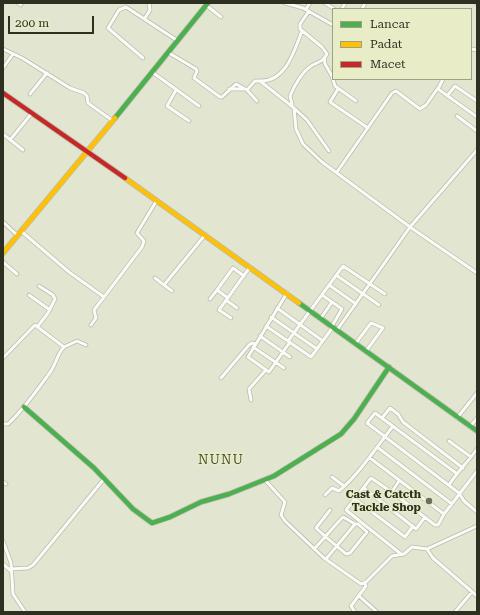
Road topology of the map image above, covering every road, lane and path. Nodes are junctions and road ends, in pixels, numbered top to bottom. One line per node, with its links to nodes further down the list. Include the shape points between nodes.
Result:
1 (149, 3): 8 (street, via 150,10)
2 (285, 3): 6 (street)
3 (310, 3): 6 (street)
4 (207, 4): 7 (street); 11 (street)
5 (126, 5): 8 (street); 15 (street, via 119,10 108,28)
6 (308, 10): 9 (street); 10 (street, via 300,24)
7 (221, 17)
8 (145, 18): 11 (street)
9 (332, 24)
10 (302, 31): 16 (street, via 326,51); 23 (street, via 291,59 276,78)
11 (178, 41): 13 (street)
12 (3, 49): 14 (street)
13 (169, 53): 18 (street); 27 (street, via 196,69 194,78 220,97 236,84)
14 (13, 54): 17 (street); 19 (street)
15 (144, 58)
16 (324, 58): 20 (street, via 326,68); 35 (street, via 310,67 293,90 290,99)
17 (3, 68)
18 (152, 72): 26 (street); 39 (street)
19 (47, 73): 29 (street); 39 (street, via 70,88 84,93 88,103)
20 (332, 76)
21 (333, 80): 25 (street)
22 (442, 80): 24 (street)
23 (260, 81): 27 (street, via 255,81); 35 (street)
24 (438, 88): 30 (street); 41 (street, via 420,109 396,91 392,93)
25 (338, 89): 32 (street); 41 (street, via 330,102)
26 (176, 90): 34 (street); 40 (street, via 167,106)
27 (246, 90): 31 (street)
28 (3, 93): 36 (street)
29 (30, 94)
30 (447, 96): 33 (street, via 455,86); 38 (street)
31 (258, 101)
32 (356, 101)
33 (477, 101)
34 (199, 106)
35 (294, 108): 47 (street, via 307,120); 49 (street, via 294,123 300,140 322,162)
36 (32, 113): 44 (street); 48 (street)
37 (457, 116): 42 (street)
38 (477, 117)
39 (113, 121): 48 (street)
40 (190, 121)
41 (368, 128): 49 (street)
42 (477, 131)
43 (3, 134): 44 (street)
44 (10, 140): 45 (street)
45 (23, 150)
46 (477, 150): 52 (street)
47 (330, 151)
48 (88, 152): 50 (street); 53 (street)
49 (337, 172): 52 (street)
50 (157, 200): 54 (street); 74 (street, via 137,233 144,241 142,247)
51 (3, 222): 53 (street)
52 (410, 228): 58 (street); 63 (street)
53 (19, 233): 55 (street); 74 (street)
54 (205, 235): 57 (street); 64 (street)
55 (3, 253)
56 (3, 262): 59 (street)
57 (250, 267): 61 (street); 69 (street)
58 (477, 273)
59 (17, 274)
60 (336, 275): 63 (street, via 344,265); 66 (street); 70 (street)
61 (244, 276): 67 (street, via 233,268); 76 (street)
62 (155, 278): 64 (street)
63 (371, 284): 70 (street); 71 (street)
64 (164, 285): 68 (street)
65 (39, 286): 82 (street, via 55,297)
66 (329, 286): 73 (street); 78 (street)
67 (217, 290): 75 (street); 76 (street)
68 (172, 291)
69 (287, 293): 81 (street); 83 (street)
70 (363, 294): 78 (street); 79 (street)
71 (386, 294)
72 (29, 295): 82 (street)
73 (322, 295): 77 (street); 83 (street)
74 (104, 297): 88 (street, via 94,310 96,318)
75 (210, 299)
76 (227, 299): 80 (street); 85 (street, via 218,310)
77 (332, 302): 86 (street); 91 (street, via 342,310)
78 (356, 304): 91 (street)
79 (379, 305)
80 (237, 308)
81 (277, 308): 84 (street); 87 (street)
82 (50, 310): 89 (street)
83 (310, 310): 86 (street); 87 (street)
84 (272, 317): 90 (street); 92 (street)
85 (230, 318)
86 (321, 318): 91 (street)
87 (300, 324): 92 (street); 94 (street)
88 (91, 325)
89 (38, 326): 99 (street); 104 (street, via 34,326)
90 (266, 326): 93 (street); 95 (street)
91 (334, 327): 94 (street); 96 (street)
92 (294, 332): 95 (street); 100 (street)
93 (260, 336): 98 (street); 102 (street)
94 (323, 341): 100 (street)
95 (289, 342): 100 (street, via 311,357); 102 (street)
96 (356, 343): 101 (street); 101 (street, via 371,323 383,328)
97 (86, 345): 99 (street, via 77,341)
98 (254, 346): 105 (street); 108 (street, via 248,357); 109 (street, via 252,343)
99 (64, 347): 112 (street, via 51,371)
100 (318, 349)
101 (366, 351): 106 (street)
102 (283, 352): 103 (street); 105 (street)
103 (290, 357)
104 (3, 358)
105 (276, 363): 107 (street); 108 (street, via 270,372)
106 (389, 367): 116 (street); 133 (street, via 341,434 285,470)
107 (284, 368)
108 (266, 371): 111 (street, via 249,389)
109 (221, 378)
110 (477, 393): 116 (street)
111 (251, 400)
112 (24, 407): 118 (street, via 8,424); 132 (street, via 47,425)
113 (402, 410): 114 (street)
114 (398, 414): 115 (street, via 388,407); 128 (street, via 403,422)
115 (382, 418): 119 (street); 122 (street, via 375,413 367,423)
116 (457, 418): 120 (street)
117 (477, 418): 120 (street)
118 (3, 424)
119 (393, 426): 122 (street); 130 (street)
120 (470, 427): 121 (street)
121 (477, 431)
122 (385, 437): 124 (street); 135 (street)
123 (449, 441): 127 (street)
124 (377, 447): 126 (street); 142 (street)
125 (477, 449): 127 (street)
126 (370, 458): 134 (street); 136 (street)
127 (471, 458): 128 (street)
128 (463, 468): 130 (street)
129 (477, 471): 139 (street)
130 (456, 473): 135 (street)
131 (332, 477): 136 (street)
132 (104, 479): 133 (street, via 152,523 200,502); 158 (street, via 33,565)
133 (264, 480): 154 (street, via 285,502 281,516)
134 (399, 481): 138 (street); 145 (street)
135 (449, 485): 139 (street)
136 (344, 486): 140 (street, via 339,491 332,488)
137 (364, 488): 138 (street, via 373,478); 141 (street); 148 (street)
138 (393, 493): 146 (street)
139 (459, 494): 142 (street); 144 (street, via 464,502)
140 (325, 495)
141 (355, 499): 148 (street, via 405,537); 155 (street, via 346,510)
142 (452, 504): 145 (street)
143 (330, 510): 150 (street, via 315,527)
144 (477, 512)
145 (444, 514): 146 (street, via 436,526)
146 (425, 518): 148 (street, via 416,529)
147 (355, 524): 150 (street, via 343,517); 152 (street); 152 (street, via 367,532 349,554)
148 (413, 526)
149 (477, 526): 153 (street)
150 (326, 537): 152 (street); 154 (street)
151 (3, 541): 158 (street)
152 (337, 546): 156 (street)
153 (427, 549): 155 (street, via 412,547); 160 (street, via 433,558)
154 (314, 550): 156 (street)
155 (401, 554): 159 (street, via 392,556)
156 (326, 559): 159 (street, via 360,583)
157 (3, 564): 158 (street)
158 (11, 570): 164 (street, via 13,594)
159 (365, 583): 161 (street, via 366,586)
160 (472, 592): 162 (street); 166 (street)
161 (359, 596): 163 (street, via 351,606); 165 (street)
162 (477, 596)
163 (352, 611)
164 (25, 612)
165 (377, 612)
166 (454, 612)

